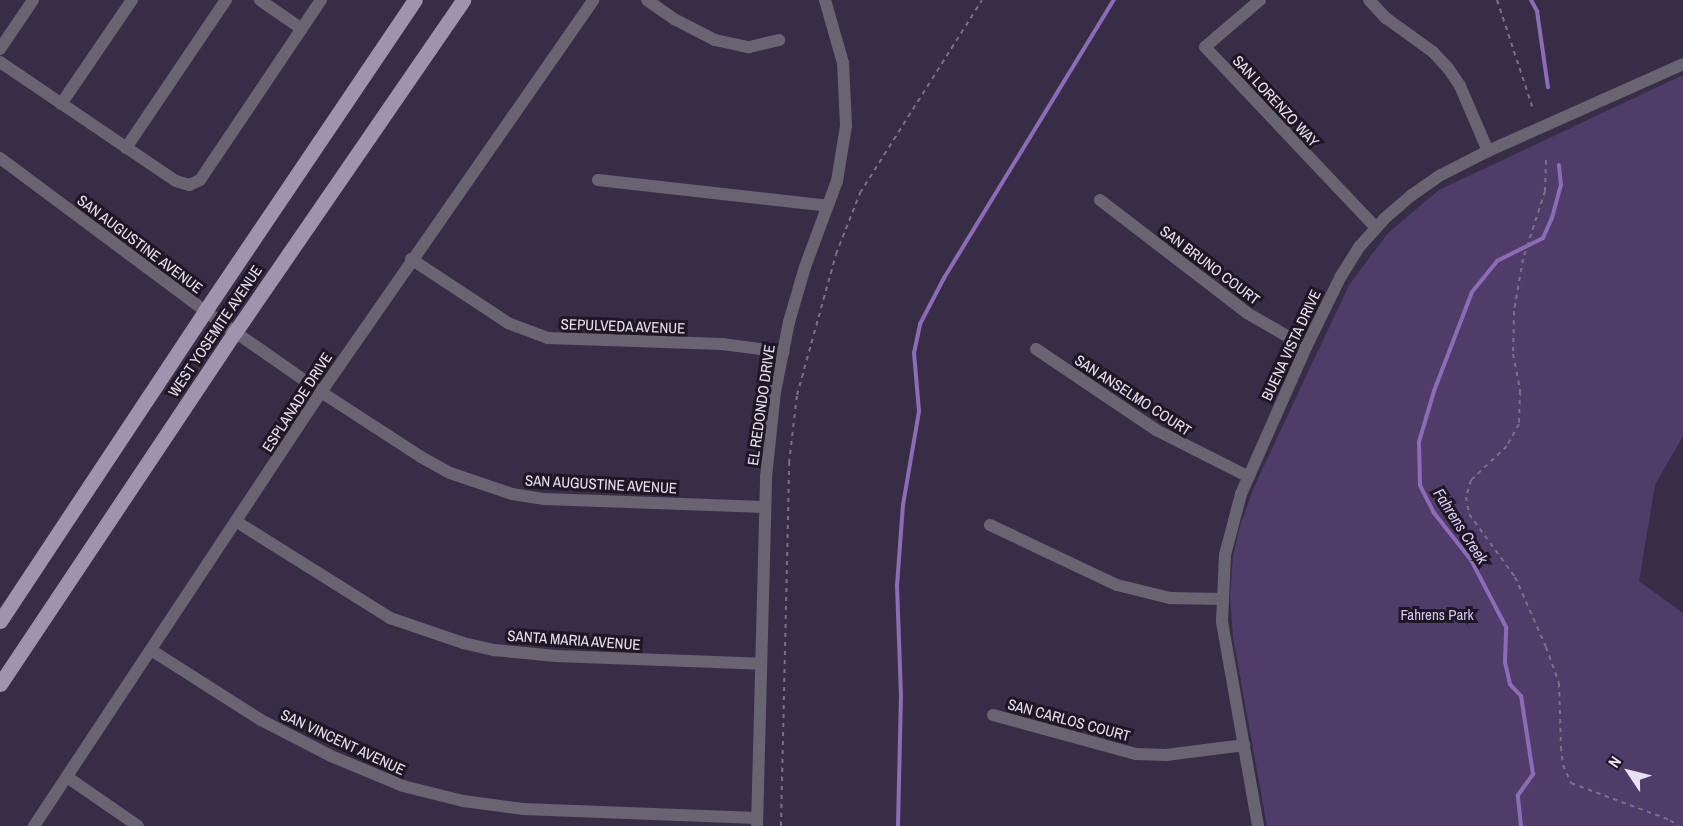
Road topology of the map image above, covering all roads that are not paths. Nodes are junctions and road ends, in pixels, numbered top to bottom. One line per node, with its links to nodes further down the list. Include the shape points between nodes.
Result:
1 (33, 0): 15 (street)
2 (132, 0): 18 (street)
3 (226, 0): 19 (street)
4 (260, 0): 13 (street)
5 (321, 0): 13 (street)
6 (415, 0): 27 (main road, WEST YOSEMITE AVENUE)
7 (463, 0): 28 (main road, WEST YOSEMITE AVENUE)
8 (593, 0): 26 (street, ESPLANADE DRIVE)
9 (647, 0): 14 (street, via 715,40 749,47)
10 (825, 0): 24 (street, EL REDONDO DRIVE, via 843,63 847,100 844,146)
11 (1260, 0): 25 (street, SAN LORENZO WAY, via 1205,47)
12 (1369, 0): 20 (street, via 1448,68)
13 (303, 29): 19 (street, via 200,180 189,185 176,181)
14 (779, 40)
15 (0, 49)
16 (0, 62): 18 (street)
17 (1683, 64): 20 (street, BUENA VISTA DRIVE)
18 (61, 104): 19 (street)
19 (126, 148)
20 (1488, 151): 25 (street, BUENA VISTA DRIVE, via 1421,188)
21 (0, 158): 27 (street, SAN AUGUSTINE AVENUE)
22 (598, 180): 24 (street)
23 (1100, 200): 29 (street, SAN BRUNO COURT, via 1247,313)
24 (828, 206): 31 (street, EL REDONDO DRIVE, via 805,267)
25 (1376, 228): 29 (street, BUENA VISTA DRIVE, via 1347,266)
26 (411, 259): 31 (street, SEPULVEDA AVENUE, via 507,323 534,334 570,340 722,344); 32 (street, ESPLANADE DRIVE)
27 (205, 311): 28 (street, SAN AUGUSTINE AVENUE); 38 (main road, WEST YOSEMITE AVENUE)
28 (235, 332): 32 (street, SAN AUGUSTINE AVENUE); 41 (main road, WEST YOSEMITE AVENUE)
29 (1306, 347): 33 (street, BUENA VISTA DRIVE)
30 (1036, 349): 33 (street, SAN ANSELMO COURT, via 1156,430)
31 (783, 351): 34 (street, EL REDONDO DRIVE, via 768,448)
32 (321, 392): 34 (street, SAN AUGUSTINE AVENUE, via 440,468 512,494 545,499); 35 (street, ESPLANADE DRIVE)
33 (1249, 477): 37 (street, BUENA VISTA DRIVE, via 1229,534)
34 (765, 507): 40 (street, EL REDONDO DRIVE)
35 (237, 522): 39 (street, ESPLANADE DRIVE); 40 (street, SANTA MARIA AVENUE, via 390,618 463,643 551,656)
36 (990, 525): 37 (street, via 1117,585 1170,598)
37 (1222, 599): 43 (street, BUENA VISTA DRIVE, via 1226,652)
38 (0, 621)
39 (151, 650): 44 (street, ESPLANADE DRIVE); 45 (street, SAN VINCENT AVENUE, via 261,720 331,756 403,786 463,801 523,809)
40 (761, 664): 45 (street, EL REDONDO DRIVE)
41 (0, 684)
42 (993, 715): 43 (street, SAN CARLOS COURT, via 1136,754 1166,755)
43 (1244, 745): 48 (street, BUENA VISTA DRIVE)
44 (67, 777): 46 (street, ESPLANADE DRIVE); 47 (street)
45 (758, 822)
46 (34, 826)
47 (138, 826)
48 (1258, 826)

